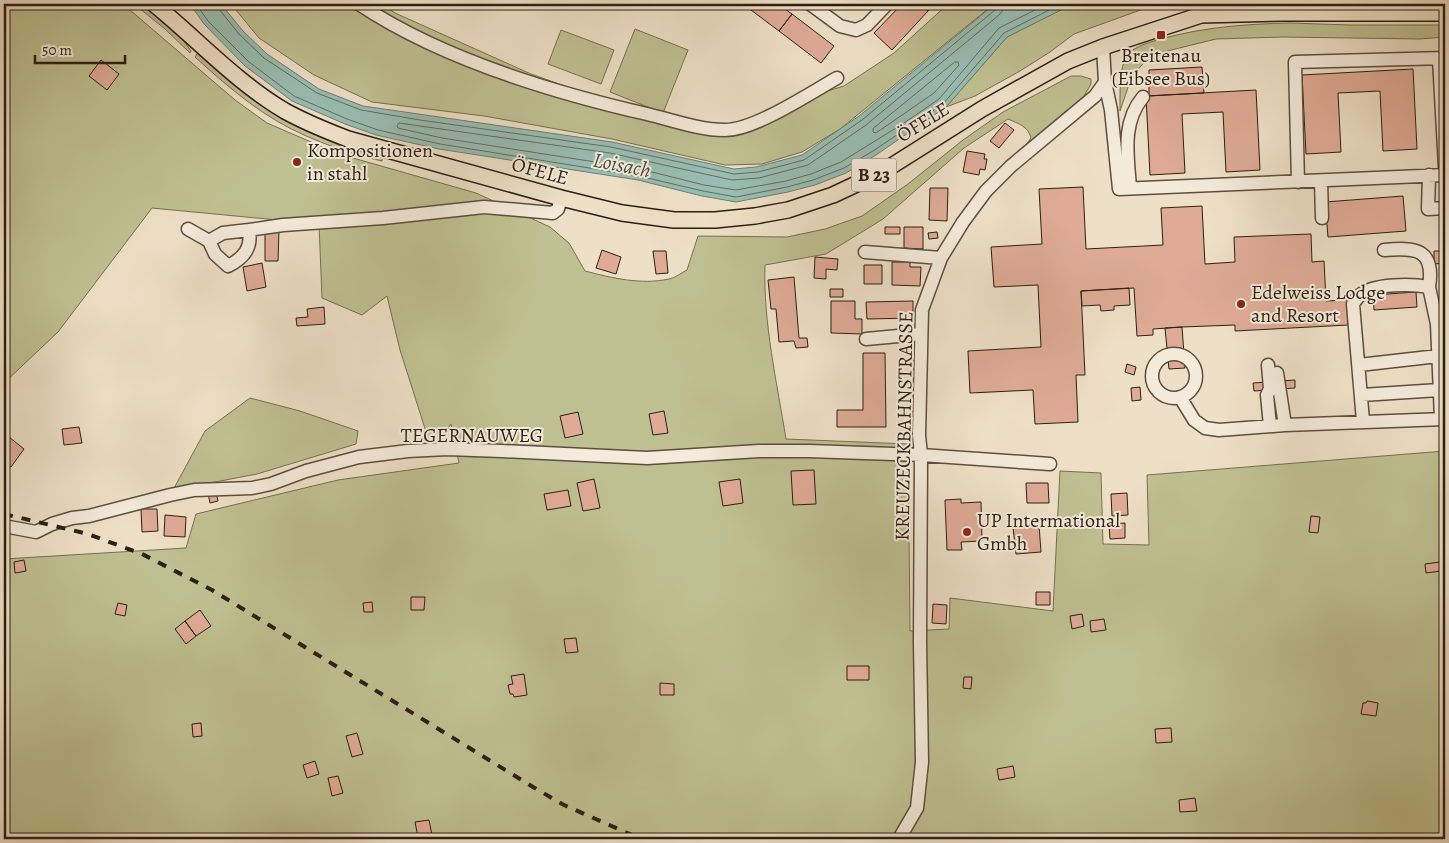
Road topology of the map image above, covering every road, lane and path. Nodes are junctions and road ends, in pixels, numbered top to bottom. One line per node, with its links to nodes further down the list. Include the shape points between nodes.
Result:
1 (154, 4): 20 (main road, ÖFELE / B 23, via 250,87 317,127)
2 (359, 4): 11 (street, via 422,40 513,77 604,104 699,126 725,130 745,127)
3 (810, 4): 4 (street, via 840,26 856,30 868,25)
4 (887, 4)
5 (1383, 8): 6 (main road, B 23); 8 (main road, B 23)
6 (1236, 9): 7 (main road, B 23)
7 (1199, 10): 9 (main road, B 23)
8 (1445, 13)
9 (1102, 47): 12 (street); 20 (main road, ÖFELE / B 23, via 1068,61 993,103 882,172 833,195 788,210 715,220 674,220)
10 (1442, 59): 14 (street); 18 (street, via 1294,62)
11 (837, 78)
12 (1105, 82): 19 (street, via 1120,189); 28 (street, KREUZECKBAHNSTRASSE, via 1095,96 986,192)
13 (1143, 97): 19 (street, via 1130,120 1127,144)
14 (1445, 167)
15 (1445, 174): 16 (street)
16 (1429, 175): 17 (street); 21 (street, via 1428,209)
17 (1321, 181): 18 (street); 22 (street)
18 (1298, 182): 19 (street)
19 (1130, 188)
20 (561, 198): 24 (street, via 558,209 553,213 484,207)
21 (1445, 208)
22 (1322, 218)
23 (188, 229): 25 (street)
24 (249, 230): 25 (street, via 222,233); 25 (street, via 251,241 240,260 228,266 215,254)
25 (209, 241)
26 (1384, 250): 29 (street, via 1405,248 1428,259)
27 (865, 252): 28 (street)
28 (941, 258): 30 (street, KREUZECKBAHNSTRASSE, via 922,310)
29 (1429, 287): 32 (street, via 1437,324); 33 (street, via 1373,288 1361,294 1353,304)
30 (920, 334): 31 (street); 41 (street, KREUZECKBAHNSTRASSE)
31 (866, 338)
32 (1438, 356): 33 (street); 34 (street)
33 (1359, 364): 35 (street)
34 (1440, 390): 35 (street); 37 (street)
35 (1362, 395): 38 (street)
36 (1180, 397): 40 (street, via 1194,420 1205,428)
37 (1443, 419): 38 (street)
38 (1363, 421): 39 (street)
39 (1285, 425): 40 (street); 40 (street, via 1272,365 1267,396)
40 (1270, 426)
41 (921, 455): 42 (street, TEGERNAUWEG); 43 (street, TEGERNAUWEG, via 759,451 647,458 447,449 408,451 359,457 252,488 194,490 170,495 72,518 36,532); 44 (street, KREUZECKBAHNSTRASSE, via 922,762 917,808)
42 (1050, 464)
43 (4, 526)
44 (899, 839)

